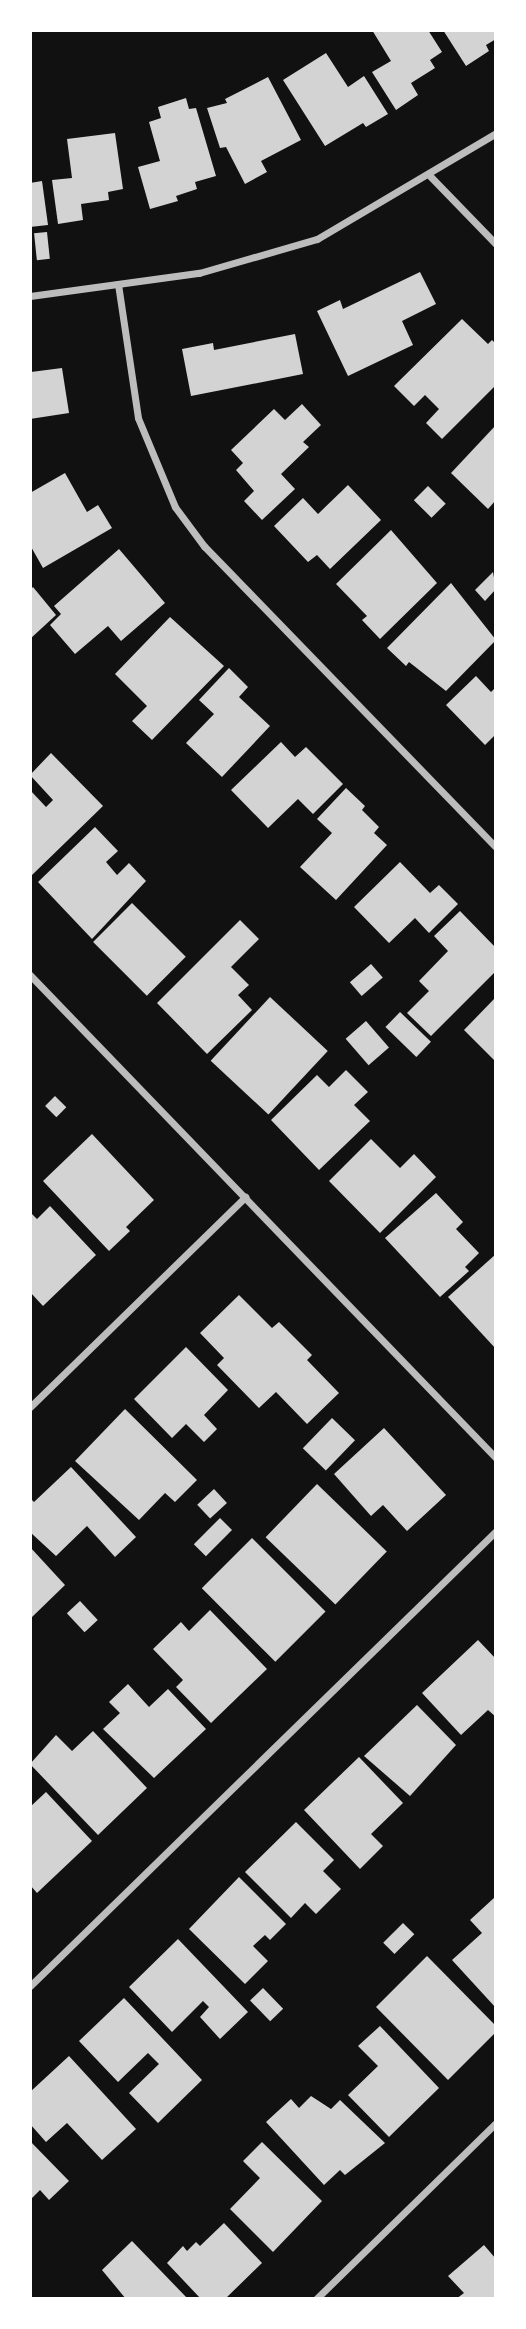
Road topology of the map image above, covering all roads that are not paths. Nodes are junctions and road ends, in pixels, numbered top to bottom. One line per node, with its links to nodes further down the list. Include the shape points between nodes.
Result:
1 (496, 133): 2 (street)
2 (430, 176): 3 (street); 4 (street, via 317,239 199,273)
3 (496, 244)
4 (118, 284): 5 (street); 6 (street, via 138,418 175,507 204,545)
5 (30, 296)
6 (496, 847)
7 (30, 975): 8 (street)
8 (245, 1197): 9 (street); 10 (street)
9 (30, 1407)
10 (496, 1458)
11 (496, 1531): 12 (street)
12 (30, 1986)
13 (496, 2123): 14 (street)
14 (316, 2299)

